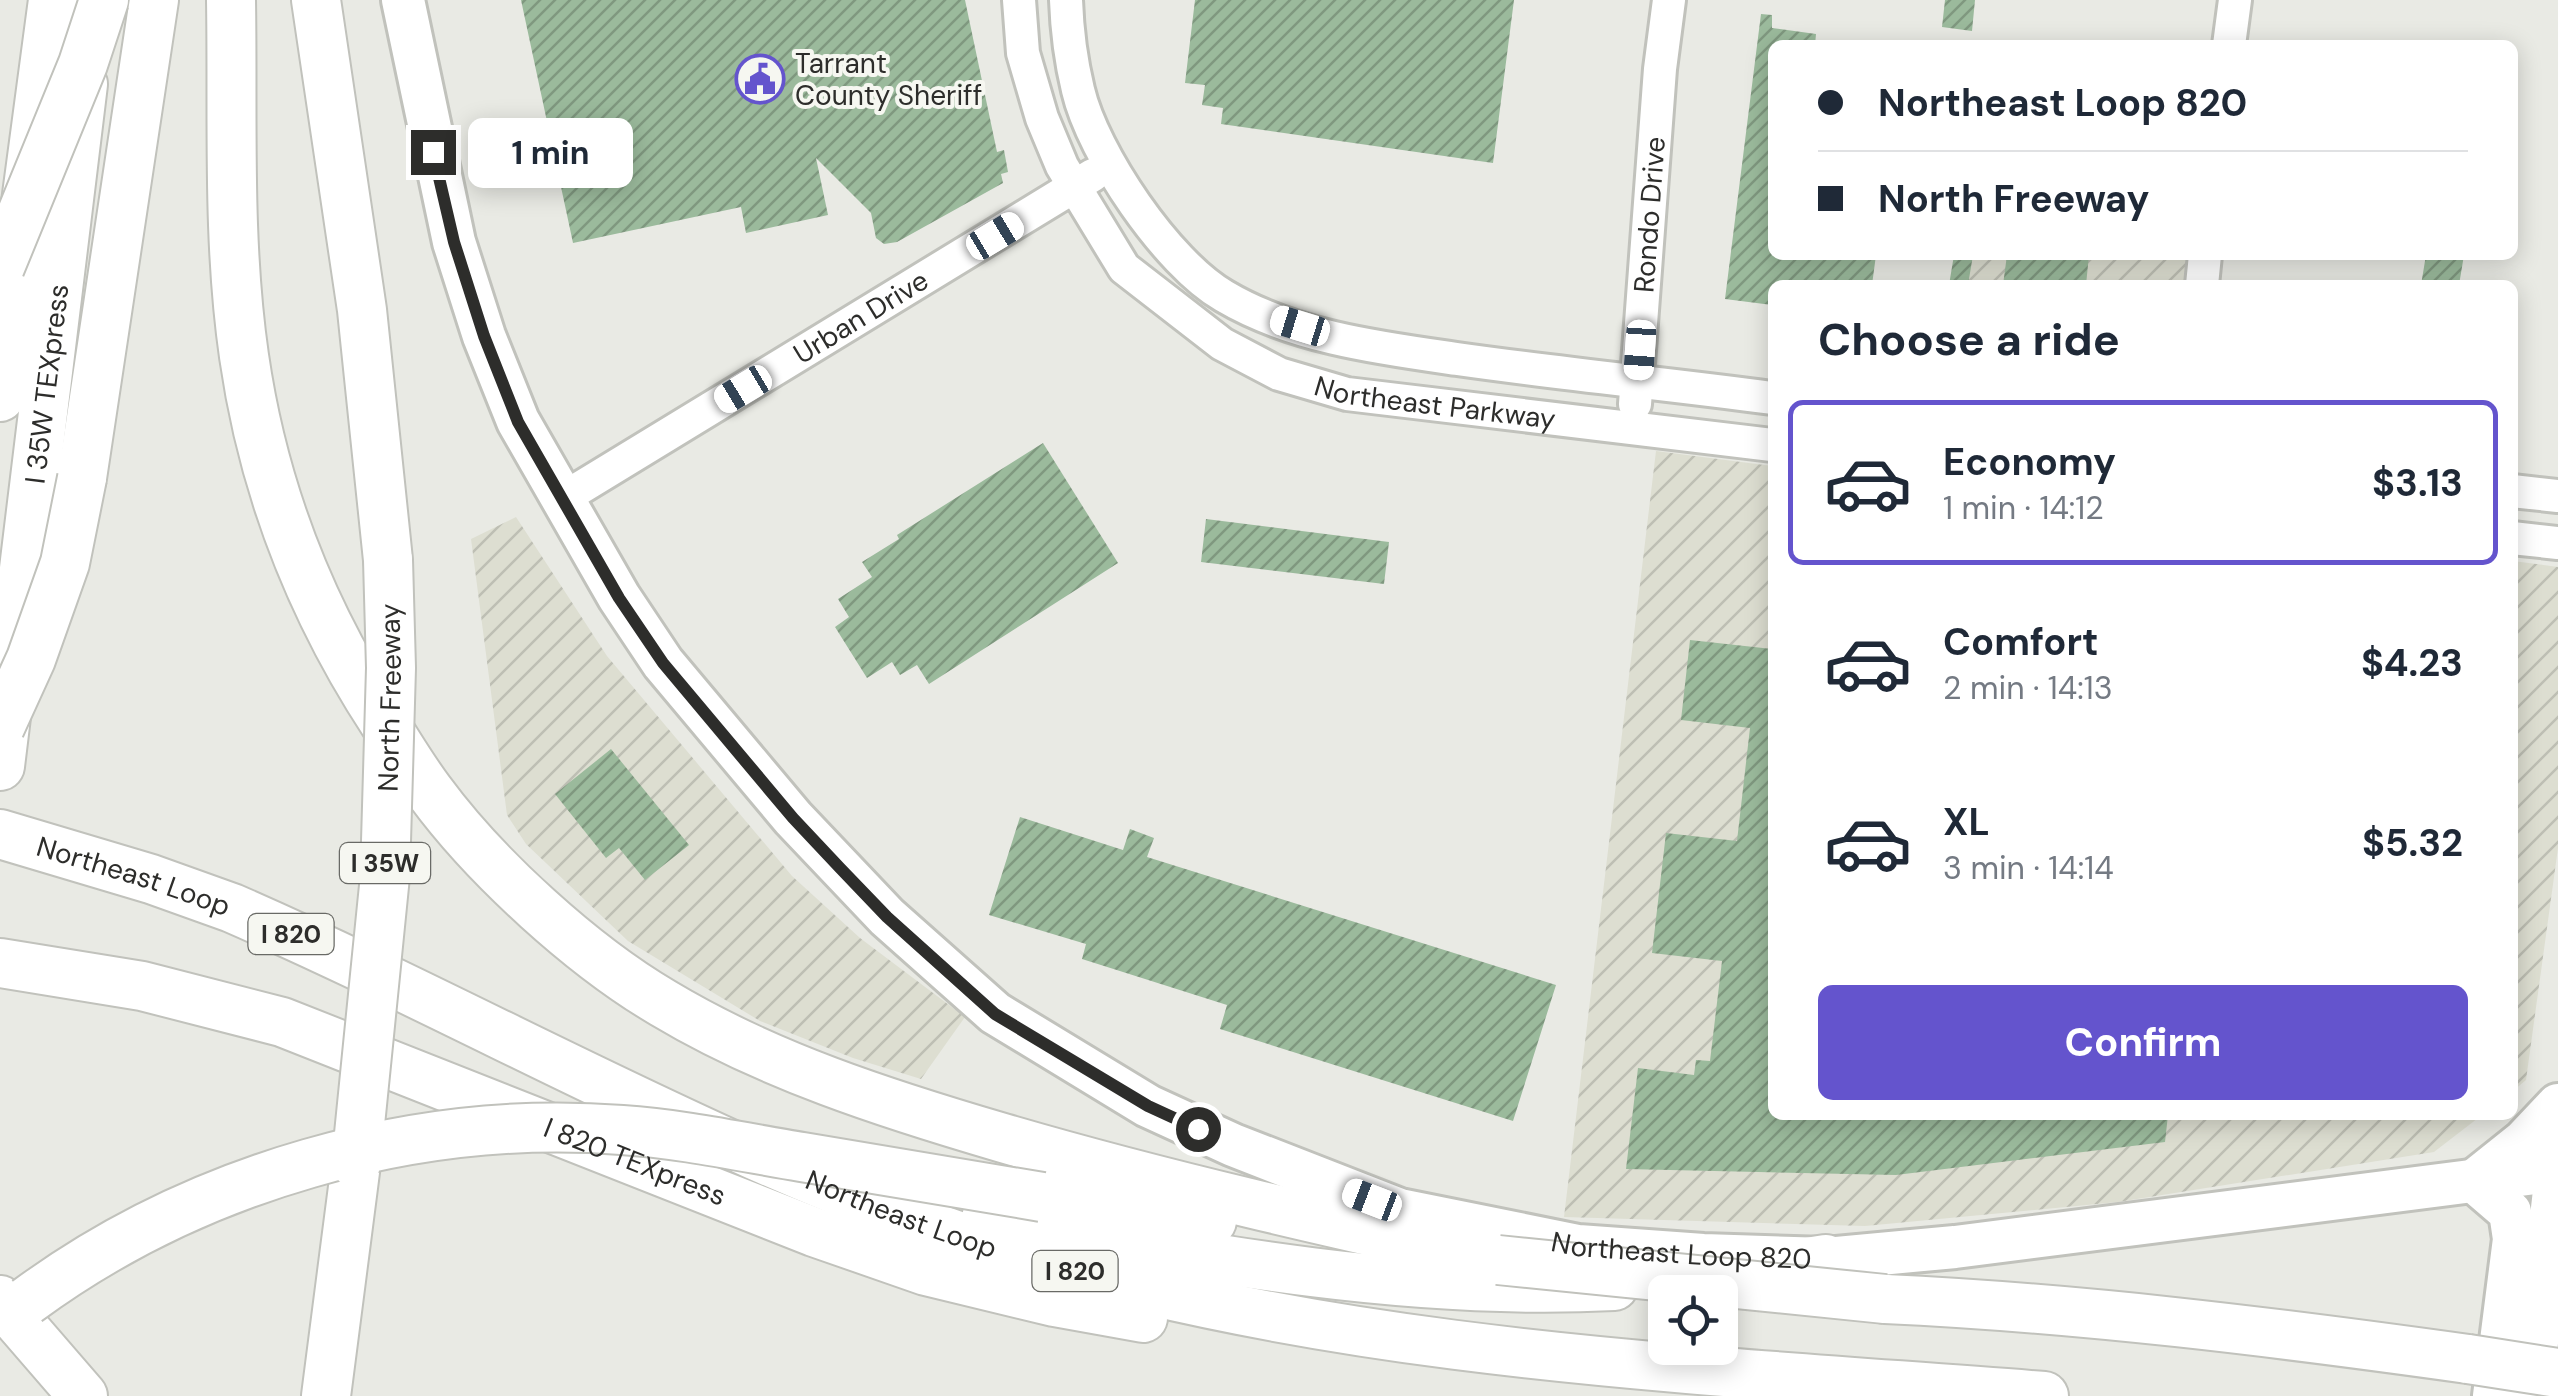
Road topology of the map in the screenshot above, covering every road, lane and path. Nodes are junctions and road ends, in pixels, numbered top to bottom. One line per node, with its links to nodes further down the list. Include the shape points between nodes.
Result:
1 (53, 0): 19 (highway, I 35W TEXpress)
2 (93, 0): 29 (highway, I 35W TEXpress)
3 (104, 0): 17 (highway, bridge)
4 (154, 0): 28 (highway, bridge, via 65,563)
5 (231, 0): 37 (highway, via 235,258 244,358 296,558 331,637 430,794 529,900 660,1002 816,1077 1060,1155)
6 (316, 0): 14 (highway, North Freeway / I 35W)
7 (342, 0): 14 (highway, via 344,48)
8 (404, 0): 25 (main road, via 454,242 518,422)
9 (1019, 0): 16 (street, Northeast Parkway, via 1024,54 1042,118)
10 (1066, 0): 15 (street, Northeast Parkway, via 1078,94)
11 (1668, 0): 18 (street, Rondo Drive)
12 (2234, 0): 13 (street)
13 (2230, 40)
14 (331, 100): 43 (highway, North Freeway / I 35W, bridge, via 362,310 388,560 391,668 385,876)
15 (1109, 165): 16 (street, Urban Drive); 18 (street, Northeast Parkway, via 1175,256 1222,296 1266,316 1366,346)
16 (1074, 188): 21 (street, Northeast Parkway, via 1124,268 1222,344 1279,374 1346,394); 25 (street, Urban Drive)
17 (0, 267)
18 (1638, 384): 20 (street, Northeast Parkway); 21 (street, Rondo Drive)
19 (0, 397)
20 (1768, 398)
21 (1632, 427): 22 (street, Northeast Parkway)
22 (1768, 444)
23 (2518, 492): 24 (street)
24 (2558, 496)
25 (562, 499): 36 (main road, Northeast Loop 820, via 663,663 793,818 887,917 995,1014 1148,1106 1400,1210 1578,1246)
26 (2518, 539): 27 (street)
27 (2558, 543)
28 (0, 727)
29 (0, 766)
30 (0, 834): 34 (highway, Northeast Loop / I 820, via 232,908)
31 (0, 963): 39 (highway, I 820 TEXpress, via 142,986 282,1022 926,1271 1188,1326)
32 (2558, 1105): 35 (main road)
33 (2557, 1165): 35 (main road, Northeast Loop 820); 46 (main road)
34 (784, 1167): 36 (highway, via 1027,1226 1418,1284 1618,1286); 39 (highway, Northeast Loop / I 820, via 1016,1254)
35 (2474, 1181): 36 (main road, Northeast Loop 820); 42 (main road, via 2510,1212 2514,1239)
36 (1826, 1259)
37 (1498, 1260): 40 (highway, bridge, via 1042,1197 721,1143 624,1130 522,1129 378,1147 295,1168 181,1211 99,1252); 42 (highway, bridge, via 2093,1313)
38 (0, 1300): 44 (highway)
39 (1276, 1319): 45 (highway, Northeast Loop / I 820, via 1518,1353)
40 (0, 1320)
41 (2558, 1373): 42 (highway, bridge)
42 (2481, 1378)
43 (328, 1380)
44 (83, 1396)
45 (2044, 1396)
46 (2531, 1396)

